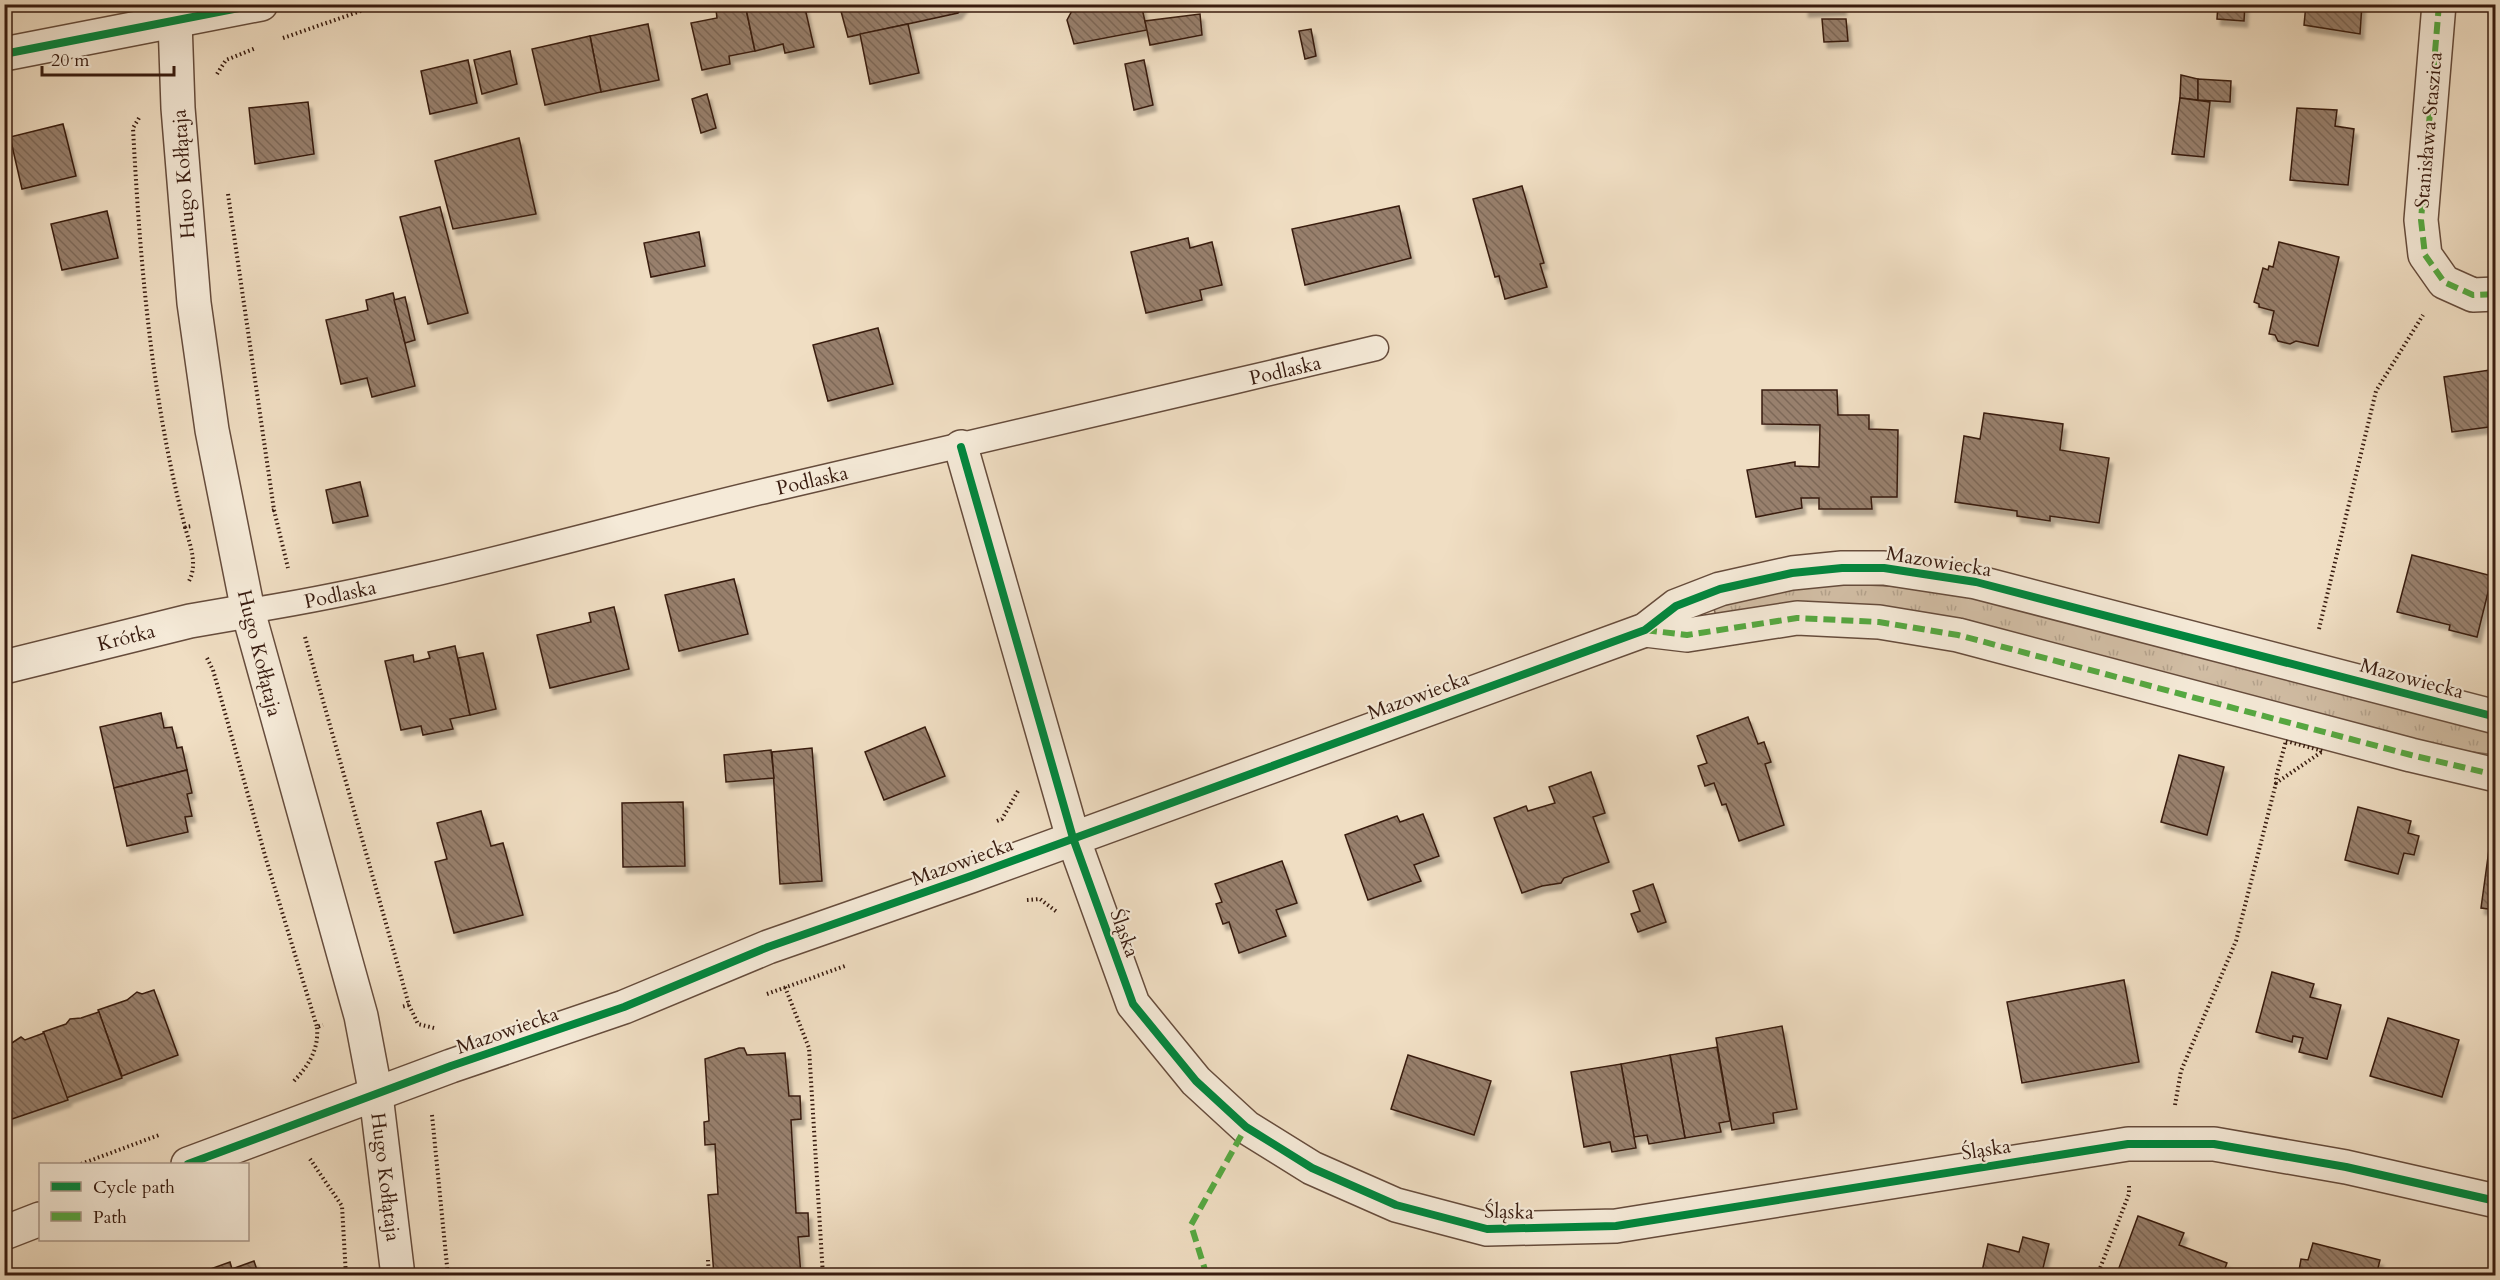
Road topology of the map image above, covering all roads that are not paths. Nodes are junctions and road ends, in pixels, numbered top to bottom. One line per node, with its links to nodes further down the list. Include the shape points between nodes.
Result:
1 (261, 4): 3 (street)
2 (2439, 4): 5 (street, Stanisława Staszica, via 2421,220 2425,255 2444,282 2473,295)
3 (173, 13): 4 (street); 8 (street, Hugo Kołłątaja, via 194,303 212,430)
4 (4, 54)
5 (2496, 294)
6 (1376, 348): 7 (lane, Podlaska)
7 (961, 447): 8 (lane, Podlaska, via 767,490 558,545 312,601); 13 (street, Śląska)
8 (248, 611): 10 (street, Krótka, via 190,621); 14 (street, Hugo Kołłątaja, via 361,1016)
9 (1646, 630): 11 (street, Mazowiecka, via 1676,606 1720,589 1792,573 1884,568 1976,582); 12 (street, Mazowiecka, via 1687,635 1797,618 1879,622 1958,635); 13 (street, Mazowiecka)
10 (4, 667)
11 (2496, 717)
12 (2496, 775)
13 (1074, 838): 14 (street, Mazowiecka, via 768,947 624,1007); 16 (street, Śląska, via 1133,1004 1196,1081 1246,1127 1312,1168 1396,1205 1487,1229 1616,1226 2128,1144 2214,1144 2346,1167)
14 (376, 1095): 15 (street, Mazowiecka); 19 (street, Hugo Kołłątaja)
15 (191, 1163)
16 (2496, 1201)
17 (39, 1220): 18 (street)
18 (4, 1233)
19 (398, 1275)

